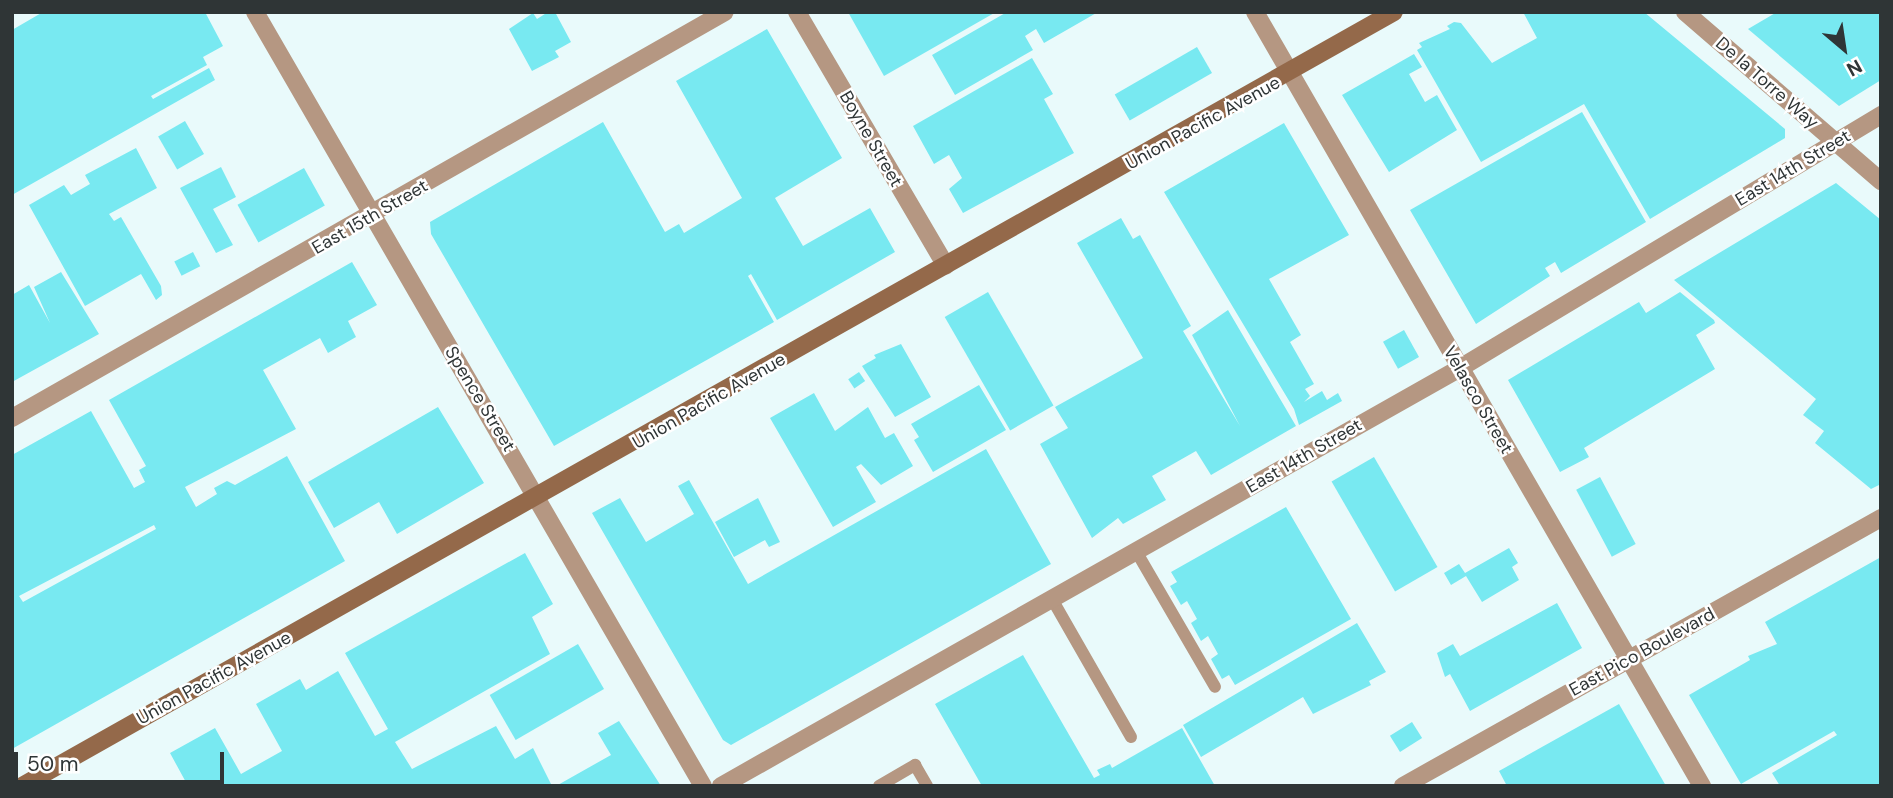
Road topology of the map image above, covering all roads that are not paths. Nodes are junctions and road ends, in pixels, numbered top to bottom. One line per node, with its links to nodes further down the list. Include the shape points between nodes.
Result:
1 (255, 12): 11 (street, Spence Street)
2 (725, 12): 11 (street, East 15th Street)
3 (797, 12): 12 (street, Boyne Street)
4 (1255, 12): 7 (street, Velasco Street)
5 (1394, 12): 7 (street, Union Pacific Avenue)
6 (1685, 12): 9 (street, De la Torre Way)
7 (1290, 75): 12 (street, Union Pacific Avenue); 13 (street, Velasco Street)
8 (1881, 115): 9 (street, East 14th Street)
9 (1834, 143): 10 (street, De la Torre Way); 13 (street, East 14th Street)
10 (1881, 181)
11 (372, 216): 14 (street, East 15th Street); 15 (street, Spence Street)
12 (946, 266): 15 (street, Union Pacific Avenue)
13 (1460, 368): 17 (street, East 14th Street); 19 (street, Velasco Street)
14 (12, 418)
15 (538, 497): 22 (street, Union Pacific Avenue); 23 (street, Spence Street)
16 (1881, 518): 19 (street, East Pico Boulevard)
17 (1136, 551): 18 (street, East 14th Street); 20 (lane)
18 (1052, 599): 21 (lane); 24 (street, East 14th Street)
19 (1628, 659): 27 (street, East Pico Boulevard); 28 (street, Velasco Street)
20 (1215, 687)
21 (1131, 737)
22 (22, 786)
23 (703, 786)
24 (721, 786)
25 (879, 786): 26 (lane, via 915,765)
26 (927, 786)
27 (1403, 786)
28 (1702, 786)

